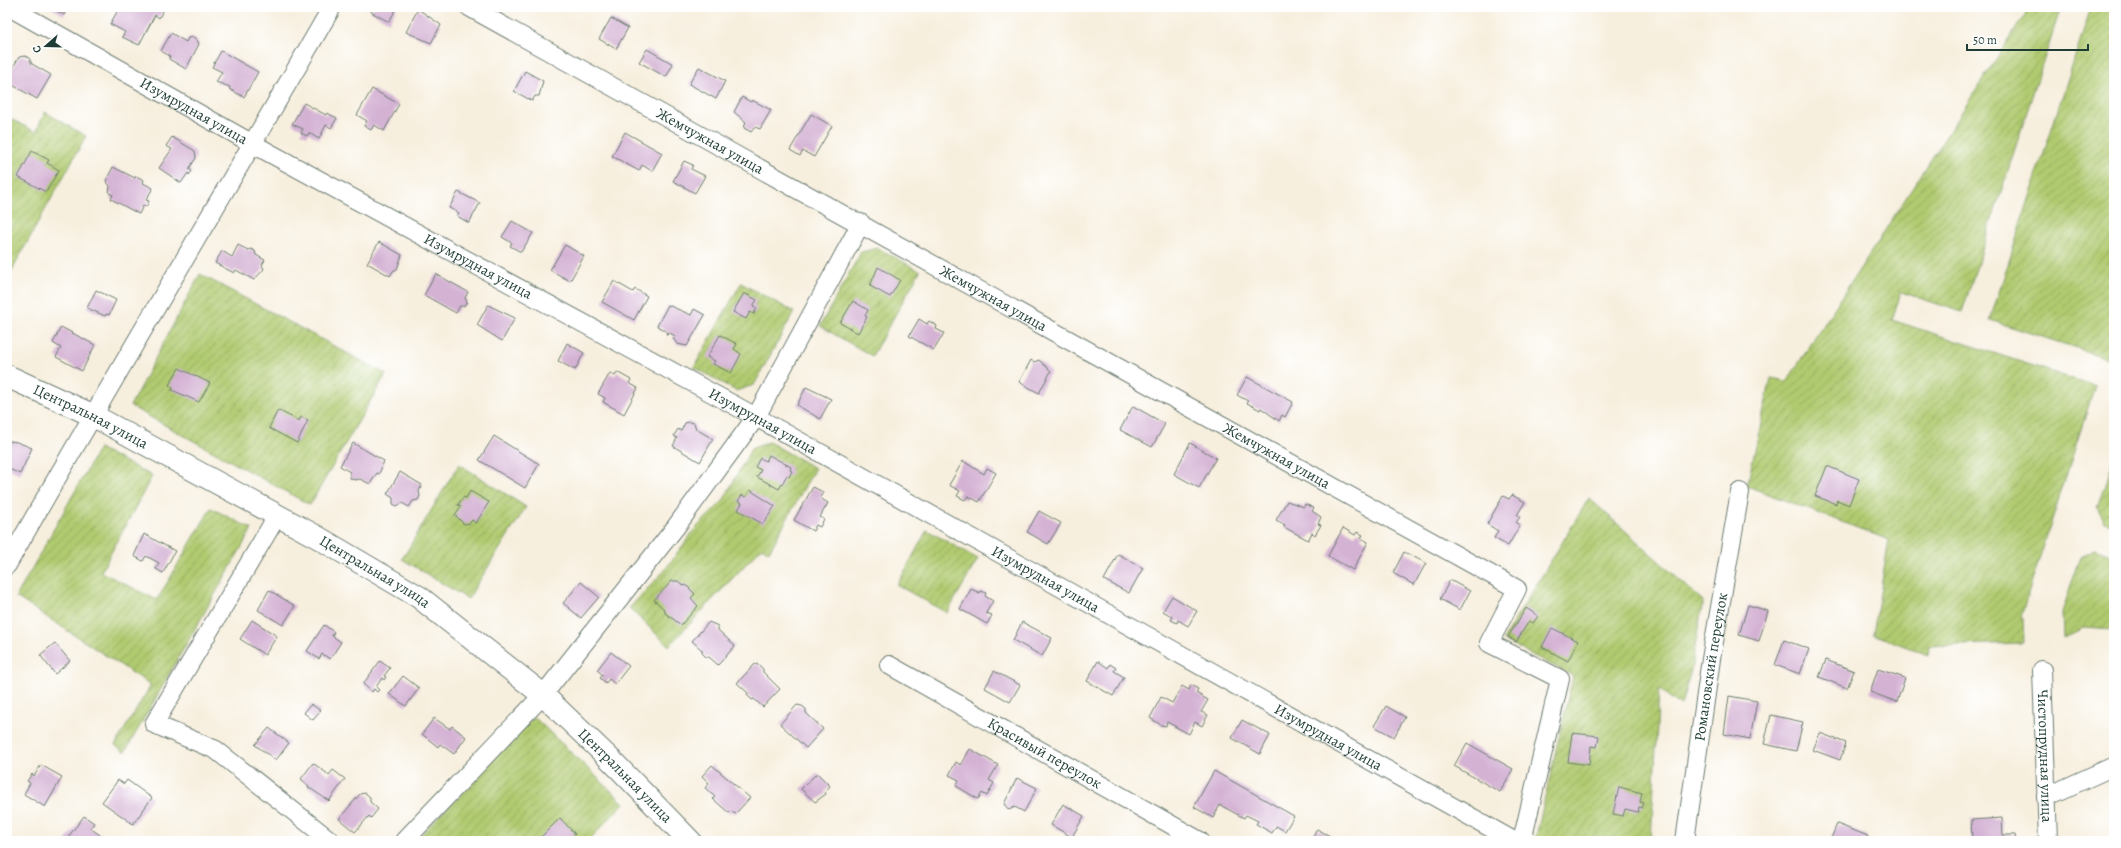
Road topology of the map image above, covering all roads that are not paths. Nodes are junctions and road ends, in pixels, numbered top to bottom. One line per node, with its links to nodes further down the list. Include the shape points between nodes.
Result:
1 (9, 7): 4 (street, Изумрудная улица)
2 (332, 7): 4 (street)
3 (469, 7): 5 (street, Жемчужная улица)
4 (253, 144): 7 (street); 8 (street, Изумрудная улица)
5 (861, 223): 8 (street); 22 (street, Жемчужная улица, via 1517,589 1489,643 1560,679)
6 (7, 376): 7 (main road, Центральная улица)
7 (92, 415): 10 (main road, Центральная улица); 11 (street)
8 (756, 418): 14 (street, via 675,528); 21 (street, Изумрудная улица)
9 (1740, 492): 23 (street, Романовский переулок, via 1711,659)
10 (277, 516): 14 (main road, Центральная улица, via 419,597); 17 (street, via 154,724 216,750)
11 (7, 565)
12 (889, 665): 20 (street, Красивый переулок)
13 (2042, 670): 16 (street, Чистопрудная улица)
14 (543, 695): 18 (street); 19 (main road, Центральная улица)
15 (2114, 766): 16 (street)
16 (2046, 797): 24 (street, Чистопрудная улица)
17 (331, 841)
18 (404, 841)
19 (690, 841)
20 (1200, 841)
21 (1514, 841)
22 (1522, 841)
23 (1684, 841)
24 (2048, 841)

